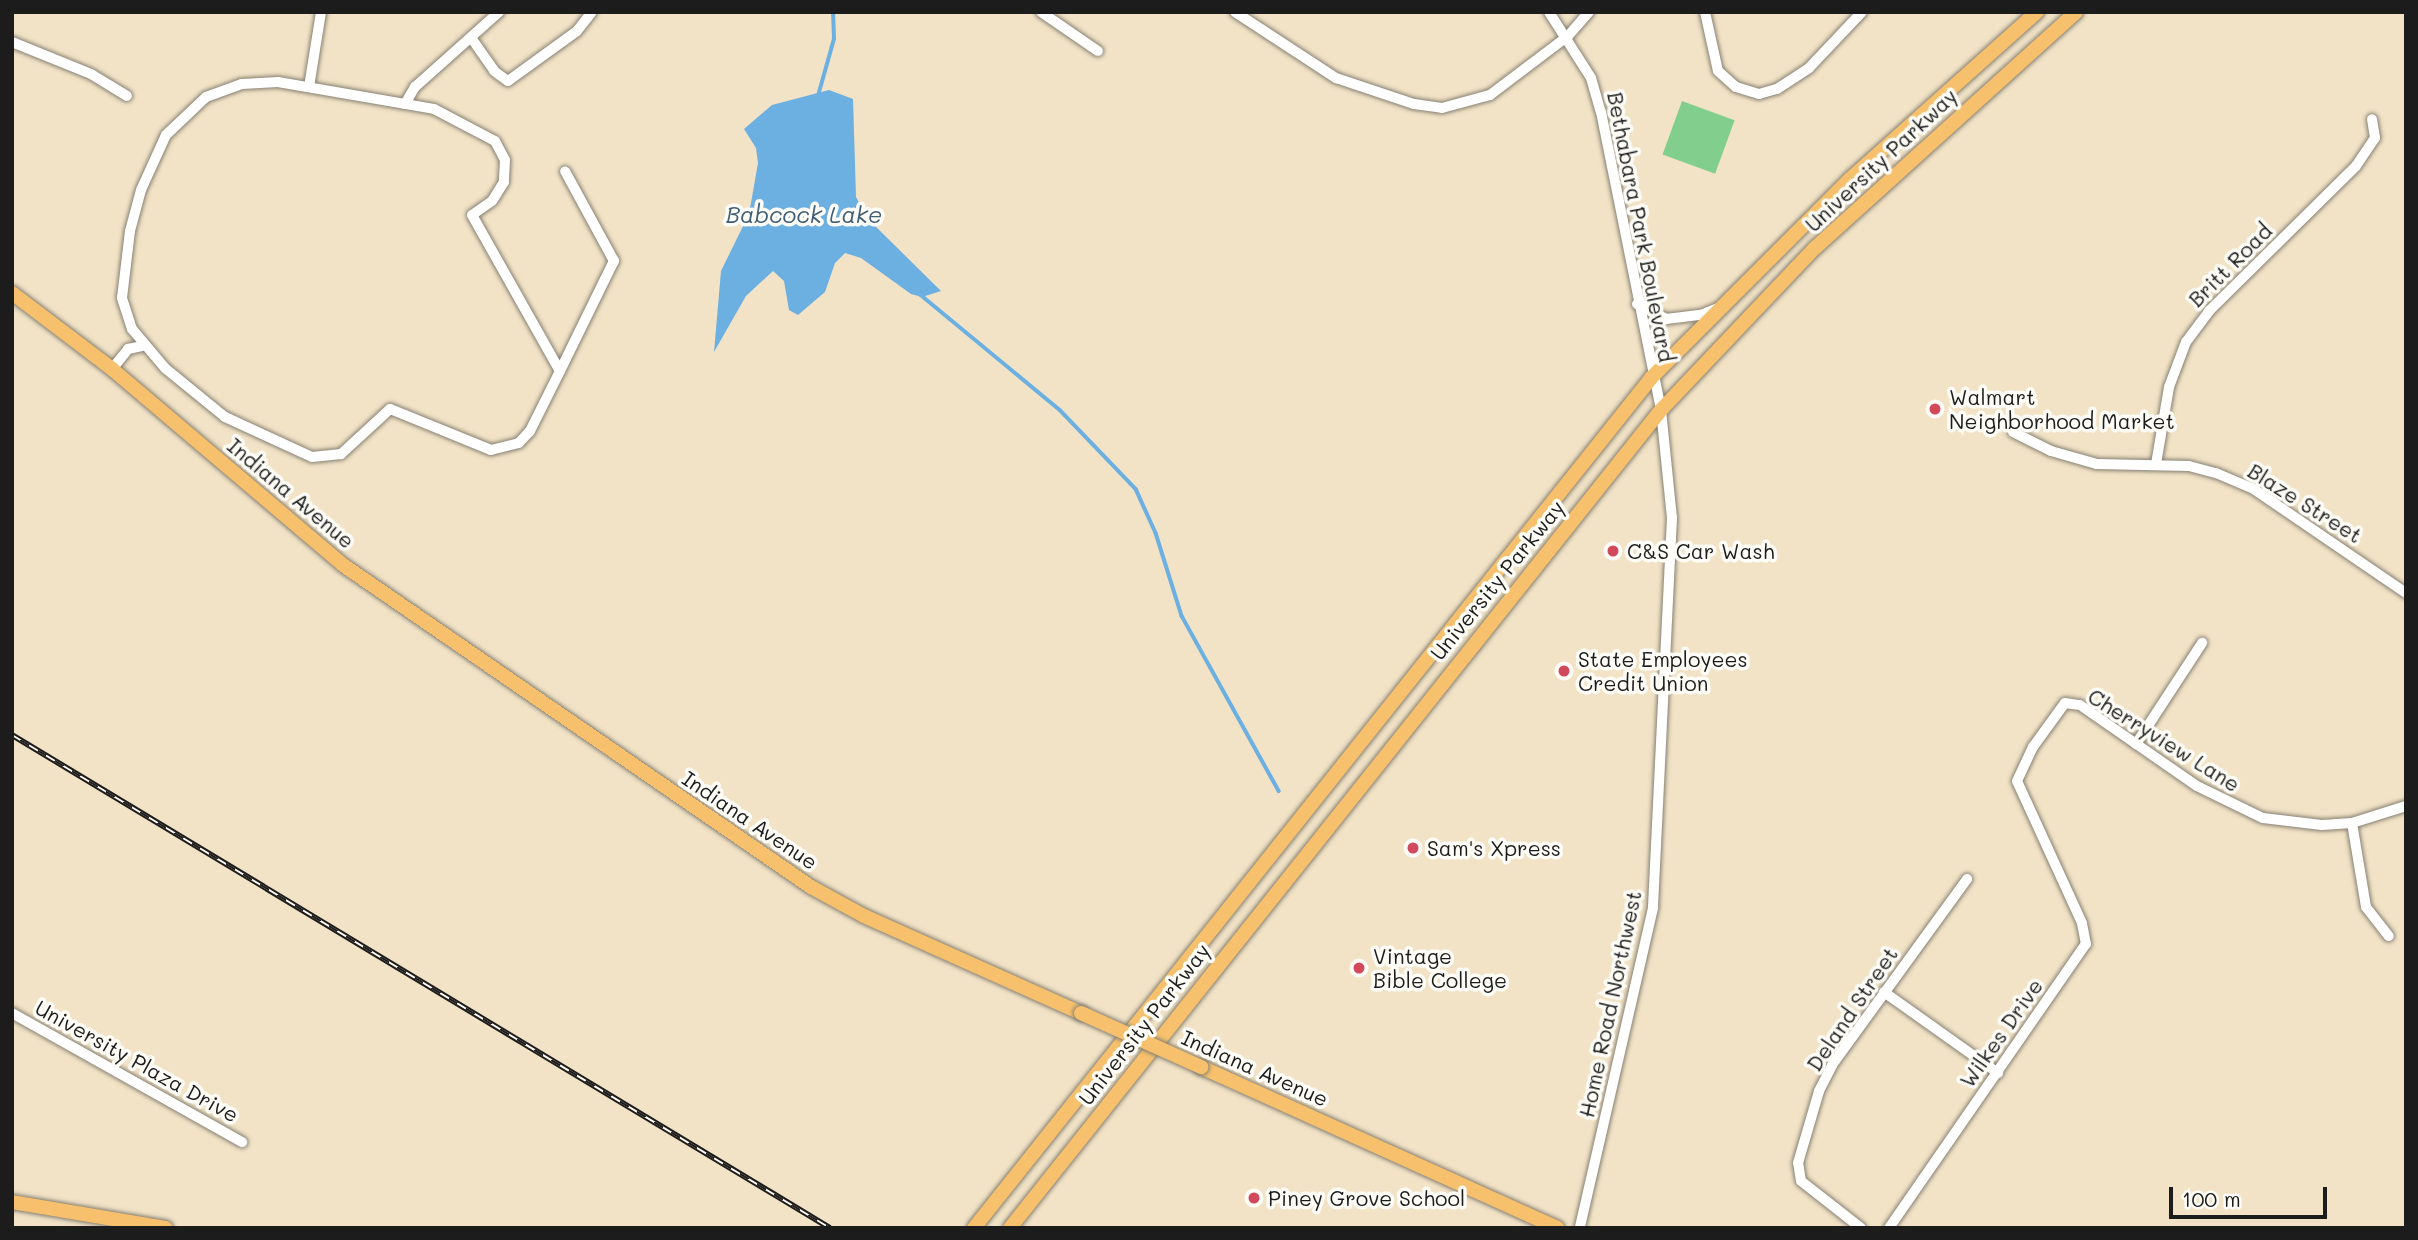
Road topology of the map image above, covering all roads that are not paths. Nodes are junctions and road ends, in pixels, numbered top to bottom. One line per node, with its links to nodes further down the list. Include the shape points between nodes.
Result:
1 (321, 12): 16 (street)
2 (499, 12): 13 (street)
3 (592, 12): 13 (street, via 576,31 508,81 494,71)
4 (1041, 12): 15 (street)
5 (1236, 12): 12 (street, via 1336,78 1432,108 1484,98)
6 (1549, 12): 12 (street, Bethabara Park Boulevard)
7 (1589, 12): 12 (street)
8 (1705, 12): 9 (street, via 1718,71 1736,87 1759,94 1777,89 1809,68)
9 (1862, 12)
10 (2037, 12): 23 (main road, University Parkway, via 1850,179)
11 (2076, 12): 28 (main road, University Parkway, via 1815,248)
12 (1568, 36): 22 (street, Bethabara Park Boulevard, via 1591,78 1601,112)
13 (472, 39): 18 (street, via 415,87)
14 (12, 42): 17 (street, via 91,74)
15 (1098, 51)
16 (309, 87): 18 (street); 24 (street, via 260,81 224,89 191,107 166,135 134,213 122,298 127,320)
17 (127, 96)
18 (405, 104): 26 (street, via 447,113 488,134 501,150 506,171 499,192 472,215)
19 (2372, 119): 30 (street, Britt Road, via 2375,138 2356,166 2209,311 2186,342 2169,387)
20 (565, 171): 26 (street, via 614,261)
21 (12, 293): 25 (main road, Indiana Avenue)
22 (1637, 304): 23 (street, via 1666,319 1701,316); 27 (street, Bethabara Park Boulevard)
23 (1721, 307): 27 (main road, University Parkway)
24 (143, 345): 25 (street, via 128,349); 26 (street, via 225,417 321,458 350,448 390,409 478,447 512,447 530,430)
25 (112, 369): 49 (main road, Indiana Avenue, bridge, via 363,580 811,887 864,916)
26 (560, 371)
27 (1651, 378): 28 (street, Bethabara Park Boulevard); 47 (main road, University Parkway)
28 (1661, 410): 48 (main road, University Parkway); 50 (street, Home Road Northwest, via 1672,518 1653,908)
29 (2014, 432): 30 (street, Blaze Street, via 2051,452 2096,464)
30 (2156, 464): 31 (street, Blaze Street, via 2189,466 2252,488)
31 (2406, 593)
32 (2202, 643): 33 (street)
33 (2136, 744): 35 (street, Cherryview Lane, via 2197,786 2263,818 2322,825); 36 (street, Cherryview Lane, via 2080,705 2066,703 2033,747 2017,780)
34 (2406, 806): 35 (street, Cherryview Lane)
35 (2352, 823): 38 (street, via 2366,907)
36 (2048, 850): 41 (street, Wilkes Drive, via 2082,923 2086,944)
37 (1966, 879): 39 (street, Deland Street)
38 (2389, 936)
39 (1884, 992): 41 (street); 51 (street, Deland Street, via 1819,1091 1798,1163 1801,1181)
40 (12, 1013): 42 (street, University Plaza Drive)
41 (1997, 1073): 52 (street, Wilkes Drive)
42 (242, 1142)
43 (12, 1202): 44 (main road)
44 (41, 1204): 45 (main road, via 30,1210); 46 (main road)
45 (12, 1210)
46 (166, 1228)
47 (974, 1228)
48 (1010, 1228)
49 (1557, 1228)
50 (1580, 1228)
51 (1861, 1228)
52 (1889, 1228)

